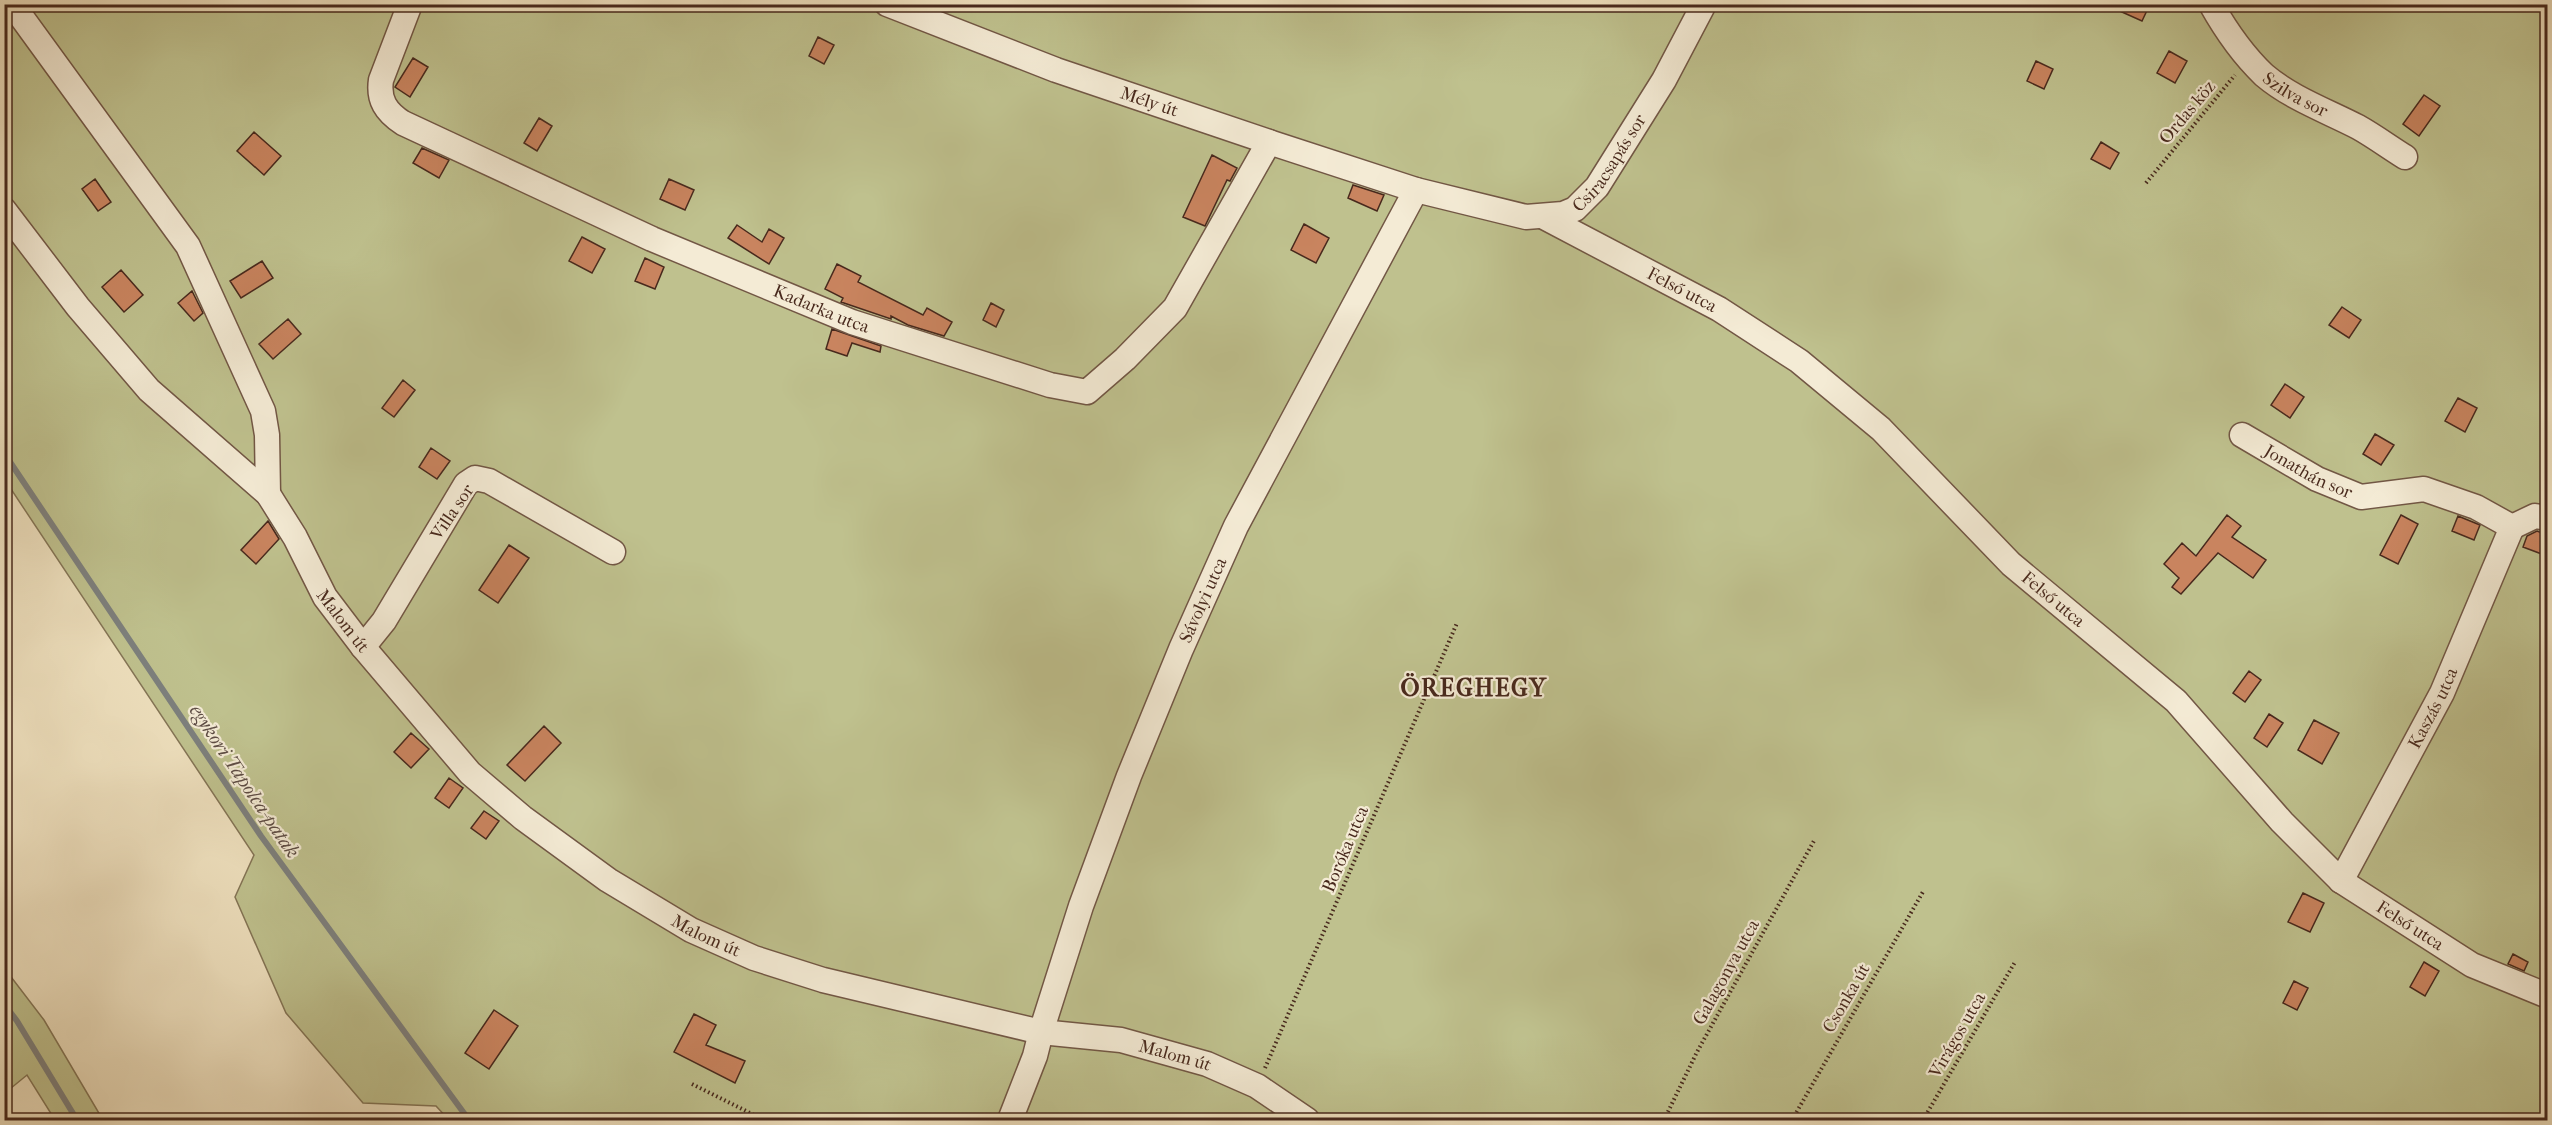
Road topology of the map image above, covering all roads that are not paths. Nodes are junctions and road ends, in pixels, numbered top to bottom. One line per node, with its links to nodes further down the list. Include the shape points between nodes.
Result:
1 (12, 4): 12 (street, via 188,246 263,411)
2 (410, 4): 6 (street, Kadarka utca, via 379,91 390,114 403,123 652,239 852,322 1050,385 1087,392 1175,308)
3 (887, 4): 6 (street, Mély út, via 1056,70)
4 (1704, 4): 10 (street, Csiracsapás sor, via 1664,80 1597,187 1575,209)
5 (2211, 4): 7 (street, Szilva sor, via 2220,21 2265,75 2286,91)
6 (1269, 142): 8 (street, Mély út)
7 (2405, 157)
8 (1416, 190): 10 (street, Csiracsapás sor, via 1526,217); 19 (street, Sávolyi utca, via 1236,526 1204,597 1121,798)
9 (4, 210): 12 (street, via 78,307 149,390)
10 (1544, 217): 17 (street, Felső utca, via 1719,309 1799,361 1854,406 2011,564 2176,701 2282,822)
11 (2242, 435): 14 (street, Jonathán sor, via 2317,479 2361,497 2424,489 2476,507)
12 (268, 494): 16 (street, Malom út, via 326,597)
13 (2547, 518): 14 (street, via 2535,516)
14 (2512, 527): 17 (street, Kaszás utca, via 2442,693)
15 (613, 552): 16 (street, Villa sor, via 489,481 475,478 466,484 384,621)
16 (363, 647): 19 (street, Malom út, via 479,781 608,880 691,930 754,958 823,980)
17 (2341, 881): 18 (street, Felső utca, via 2472,965)
18 (2547, 996)
19 (1041, 1032): 20 (street, Sávolyi utca); 21 (street, Malom út, via 1121,1040 1207,1064 1257,1086)
20 (1010, 1120)
21 (1307, 1120)

